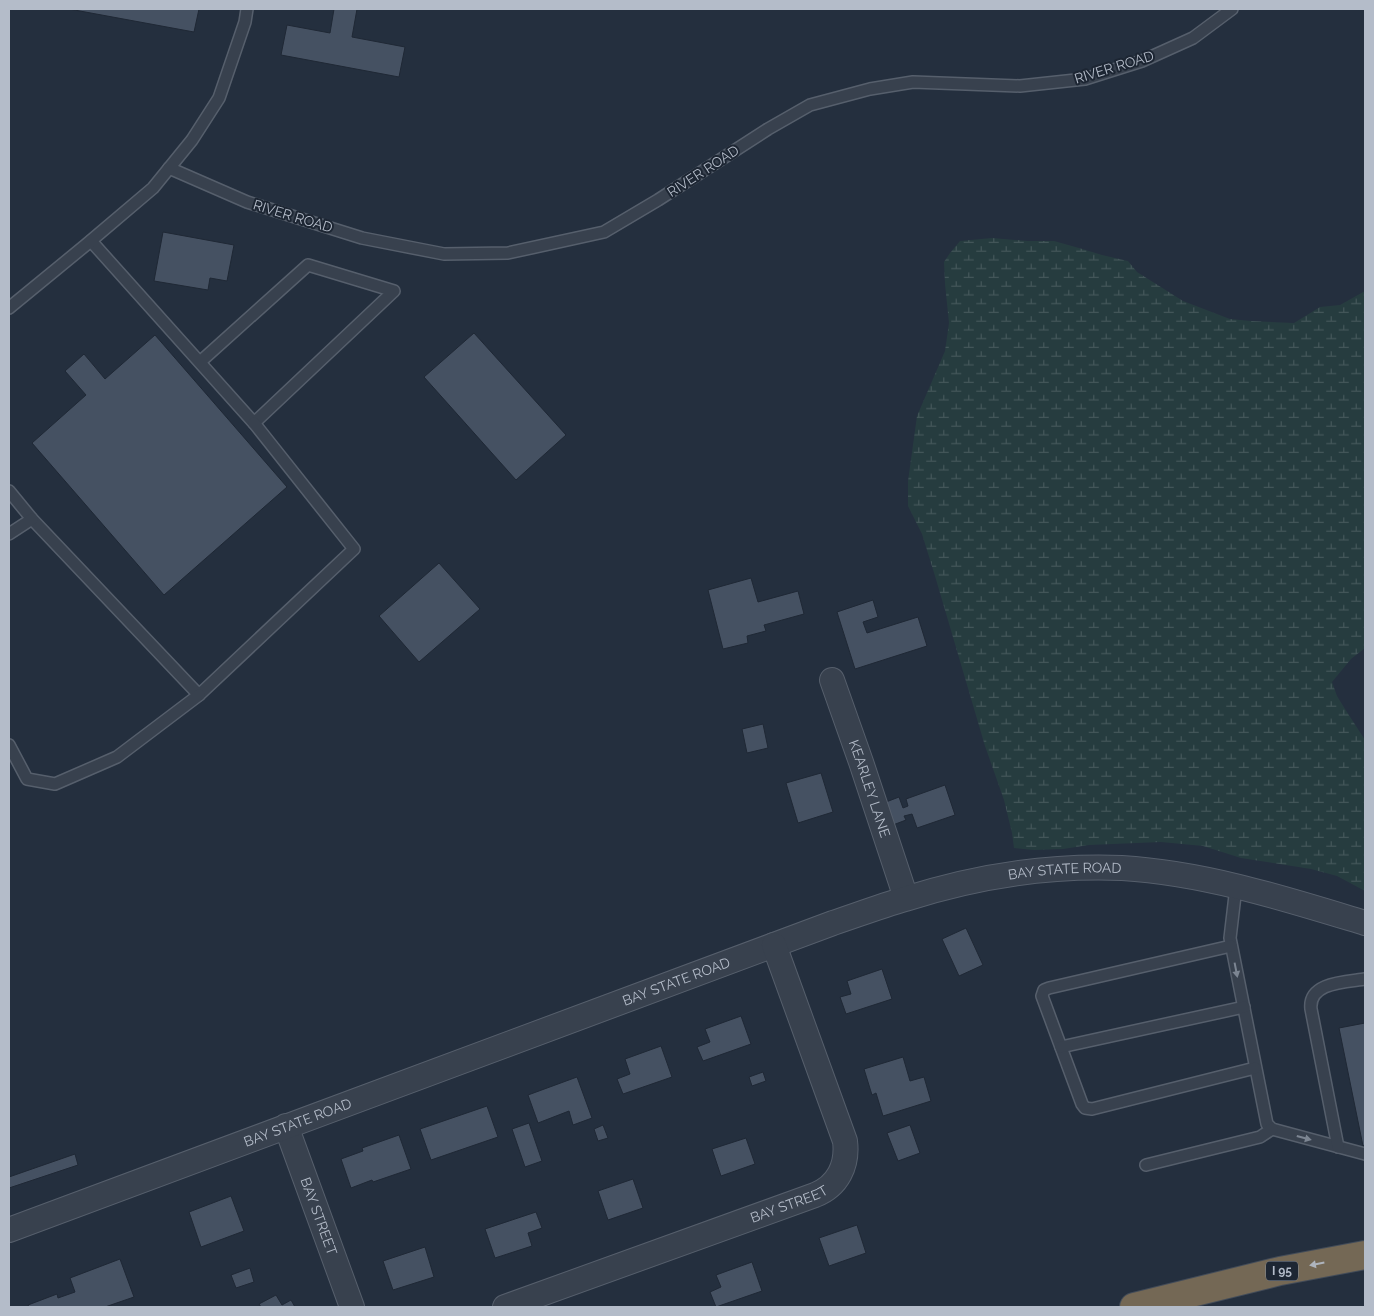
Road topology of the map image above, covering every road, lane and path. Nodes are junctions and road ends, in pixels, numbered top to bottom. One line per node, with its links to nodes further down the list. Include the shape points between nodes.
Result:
1 (247, 9): 3 (lane, via 219,98)
2 (1232, 9): 3 (lane, RIVER ROAD, via 1193,38 1142,61 1085,79 1020,86 913,82 870,89 810,105 604,232 508,253 444,254 362,238 247,202)
3 (169, 168): 4 (lane, via 153,188)
4 (91, 241): 5 (lane); 6 (lane)
5 (9, 308)
6 (200, 362): 7 (lane); 7 (lane, via 308,265 394,291)
7 (254, 423): 12 (lane, via 354,549)
8 (9, 491): 9 (lane)
9 (32, 519): 10 (lane); 12 (lane)
10 (9, 534)
11 (832, 680): 15 (street, KEARLEY LANE)
12 (199, 695): 13 (lane, via 117,757 55,784 27,778)
13 (9, 745)
14 (1236, 887): 15 (street, BAY STATE ROAD, via 1161,872 1077,868 1015,874); 16 (street, BAY STATE ROAD); 18 (lane, via 1230,938)
15 (906, 898): 17 (street, BAY STATE ROAD)
16 (1365, 923)
17 (774, 945): 23 (street, BAY STATE ROAD); 31 (street, BAY STREET, via 845,1141 845,1160 839,1176 831,1186 815,1195)
18 (1232, 946): 20 (lane, one-way to 20); 21 (lane, via 1044,990 1042,996)
19 (1365, 979): 25 (lane, via 1323,988 1314,994 1311,1001)
20 (1244, 1007): 21 (lane); 22 (lane)
21 (1061, 1047): 22 (lane, via 1082,1104 1092,1110)
22 (1255, 1068): 24 (lane, via 1265,1121)
23 (286, 1126): 28 (street, BAY STATE ROAD); 30 (street, BAY STREET)
24 (1272, 1129): 25 (lane, one-way to 25); 27 (lane, via 1260,1137)
25 (1338, 1147): 26 (lane)
26 (1365, 1154)
27 (1146, 1165)
28 (9, 1230)
29 (1365, 1254): 32 (highway, I 95, one-way to 32)
30 (352, 1307)
31 (505, 1307)
32 (1134, 1307)

